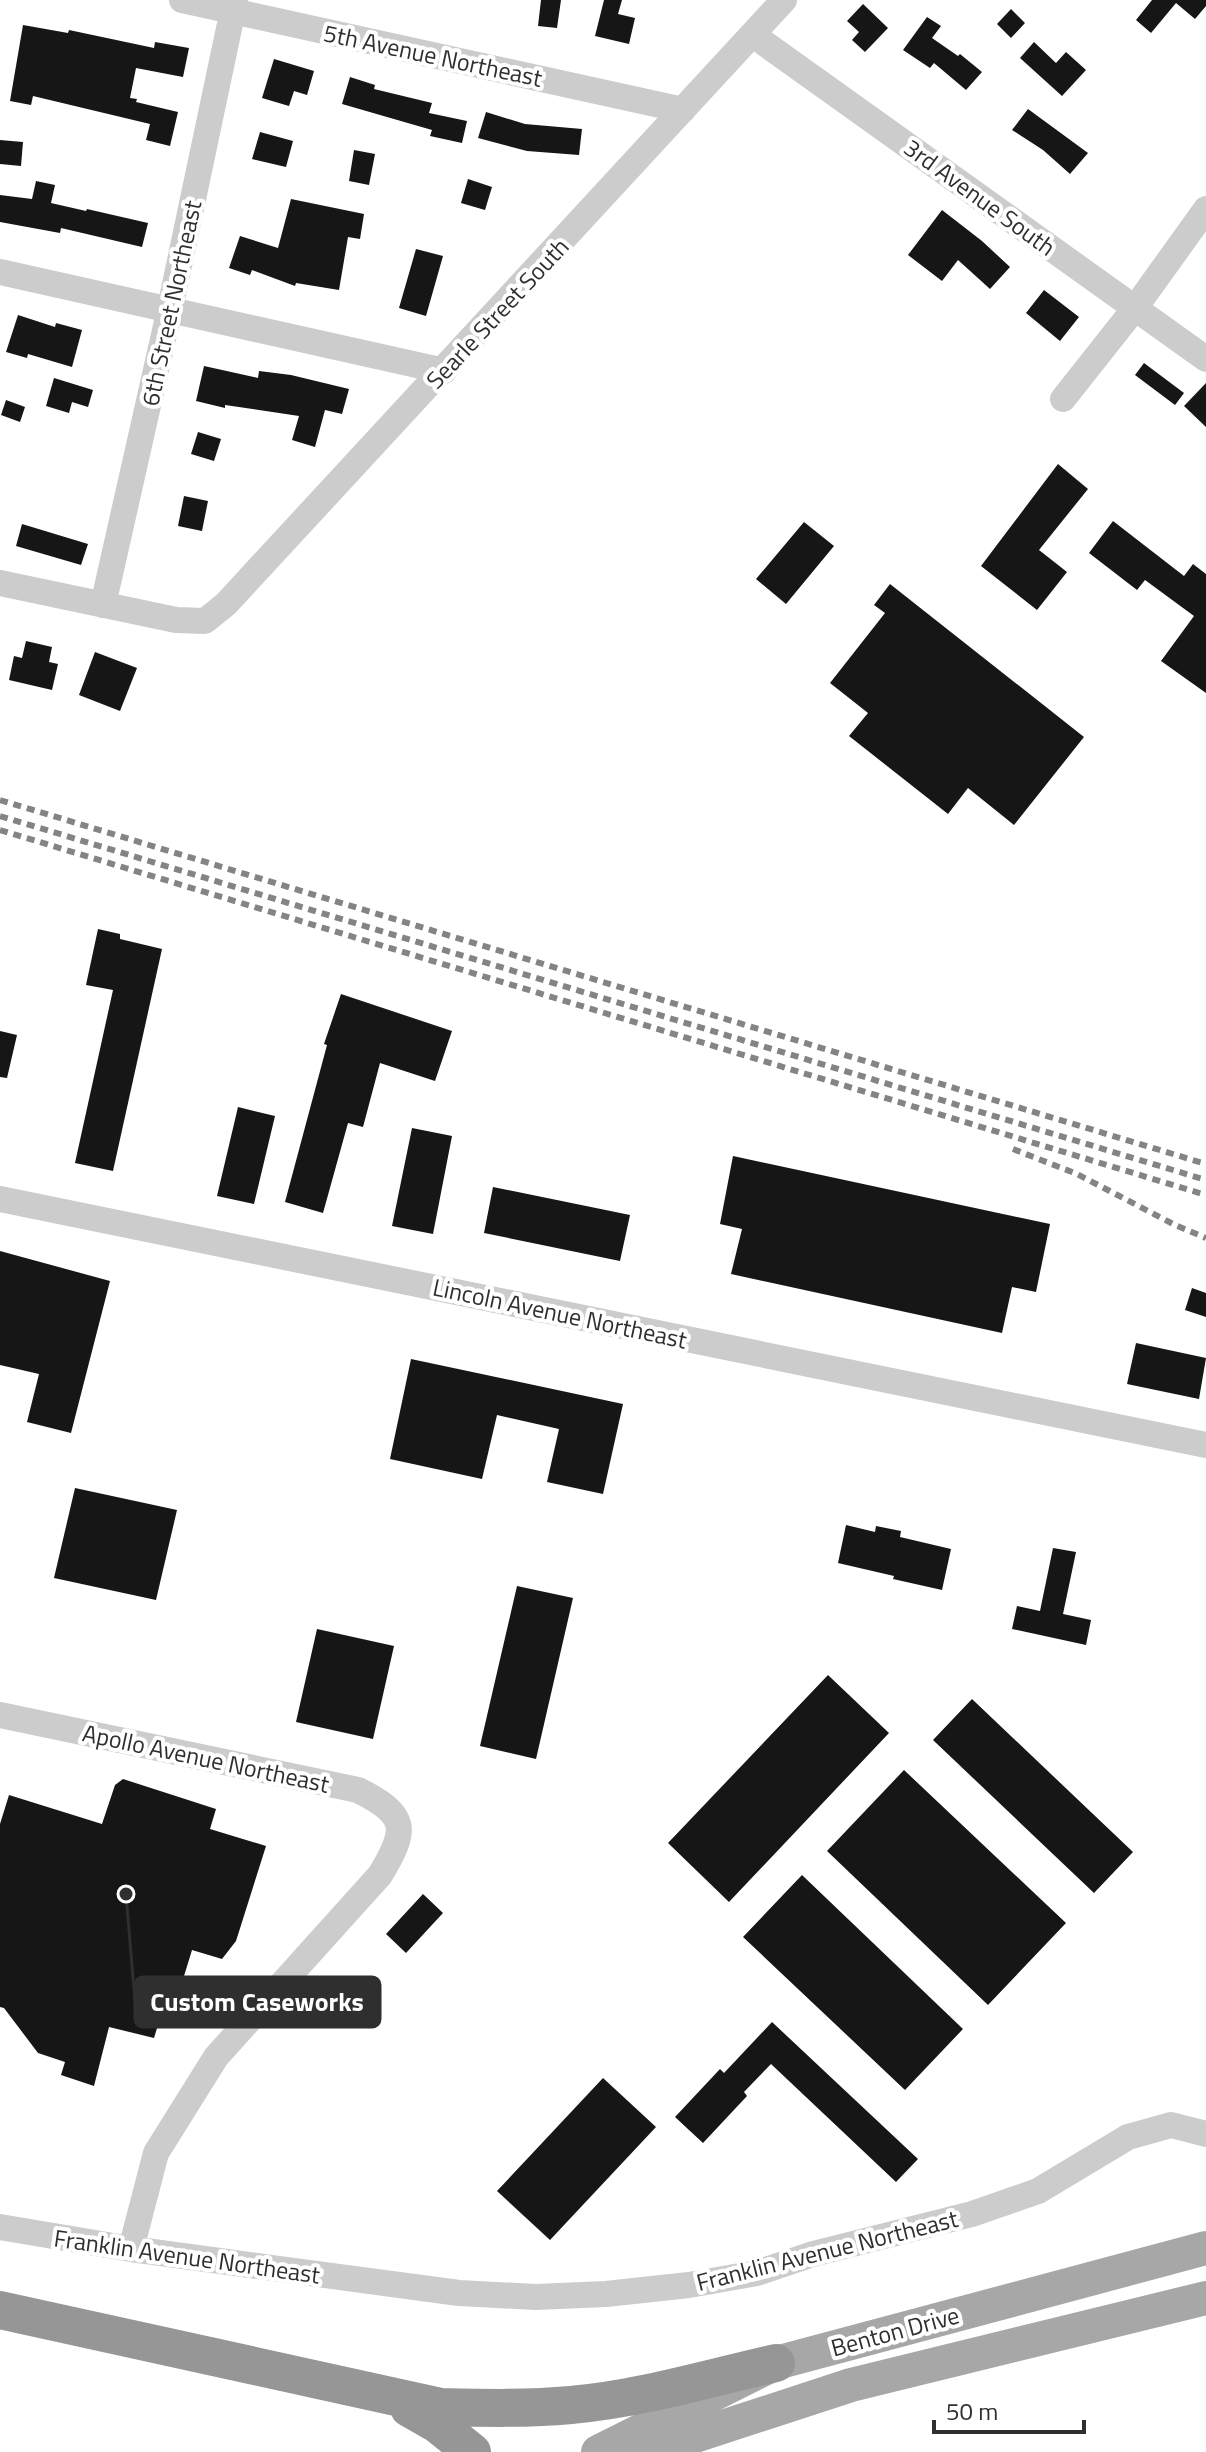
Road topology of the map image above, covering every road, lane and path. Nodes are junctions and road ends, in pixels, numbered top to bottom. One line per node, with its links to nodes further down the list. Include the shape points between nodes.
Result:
1 (182, 0): 3 (street, 5th Avenue Northeast)
2 (784, 0): 4 (street, Searle Street South)
3 (234, 5): 5 (street, 5th Avenue Northeast); 8 (street, 6th Street Northeast)
4 (753, 35): 5 (street, Searle Street South); 9 (street, 3rd Avenue South)
5 (683, 110): 11 (street, Searle Street South)
6 (1206, 209): 9 (street)
7 (0, 272): 8 (street)
8 (170, 308): 11 (street); 14 (street, 6th Street Northeast)
9 (1135, 308): 10 (street, 3rd Avenue South); 12 (street)
10 (1206, 359)
11 (444, 371): 14 (street, Searle Street South, via 205,621)
12 (1063, 399)
13 (0, 583): 14 (street)
14 (103, 605)
15 (0, 1199): 16 (street, Lincoln Avenue Northeast)
16 (1206, 1445)
17 (0, 1715): 21 (street, Apollo Avenue Northeast, via 358,1790 383,1803 399,1824 398,1845 380,1875 216,2057 156,2153)
18 (1206, 2134): 21 (street, Franklin Avenue Northeast, via 1171,2125 1128,2137 1038,2191 972,2214 757,2273 689,2285 536,2297 459,2293)
19 (0, 2227): 21 (street, Franklin Avenue Northeast)
20 (1206, 2248): 24 (main road, Benton Drive)
21 (131, 2249)
22 (1206, 2298): 28 (main road, Benton Drive, via 851,2385)
23 (0, 2310): 25 (highway)
24 (776, 2363): 25 (highway, via 573,2405 441,2407); 27 (main road, Benton Drive)
25 (366, 2389): 26 (highway, via 437,2424)
26 (472, 2452)
27 (598, 2452)
28 (646, 2452)

